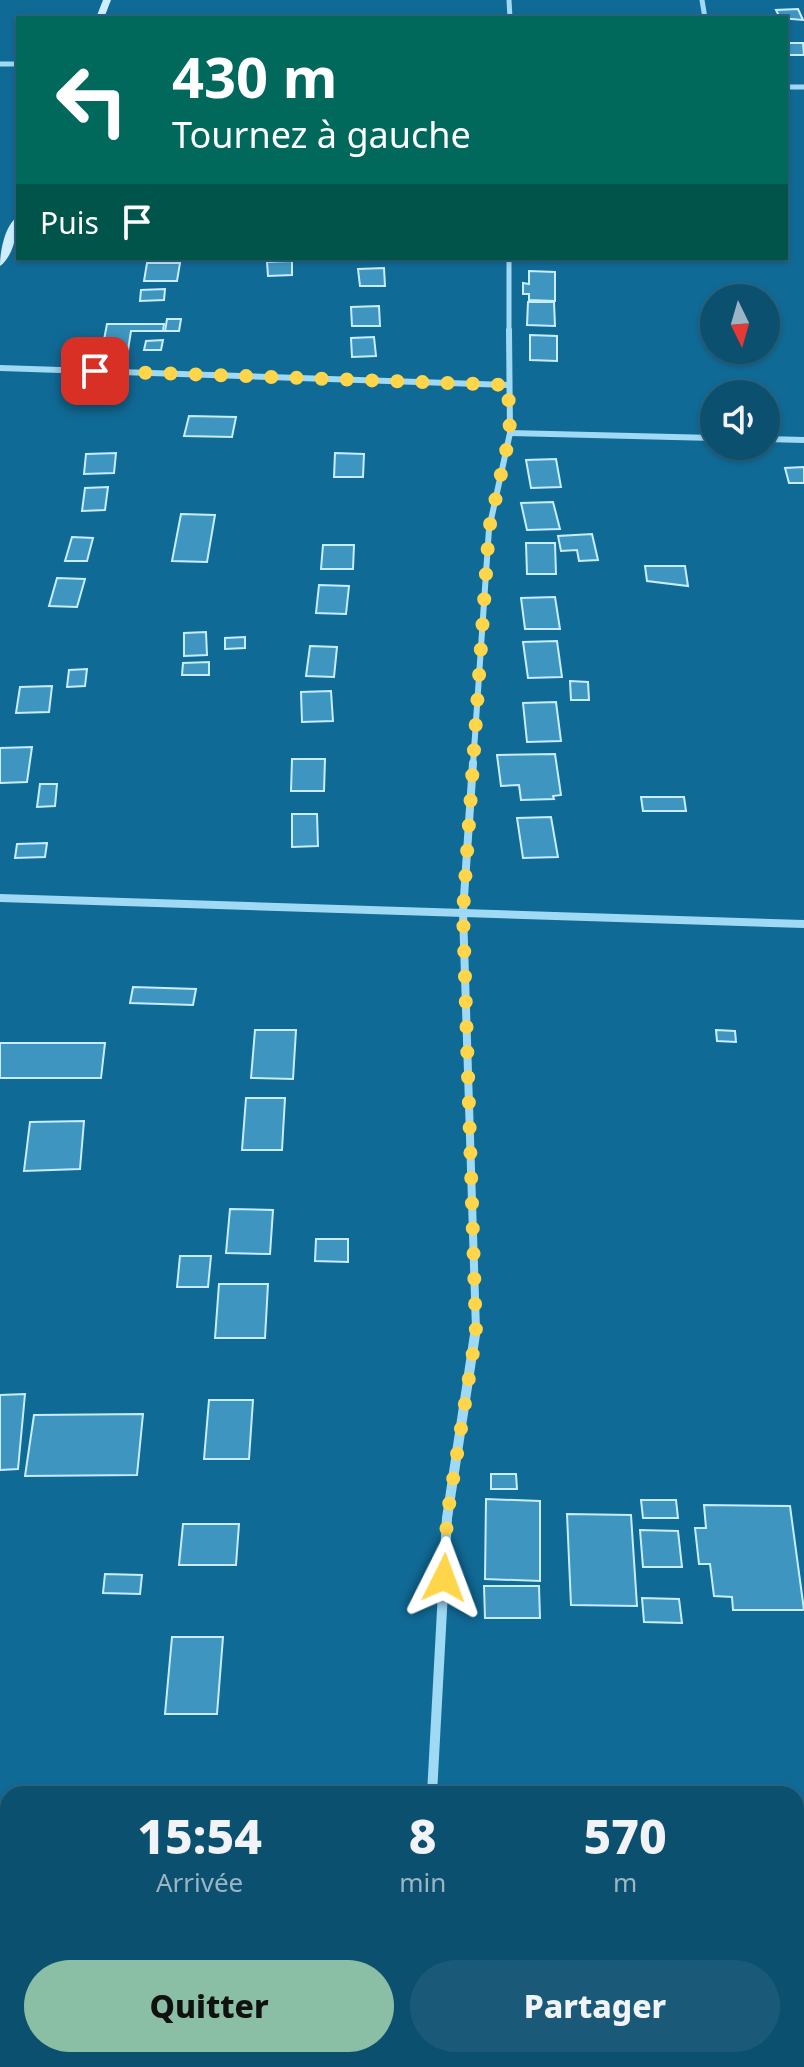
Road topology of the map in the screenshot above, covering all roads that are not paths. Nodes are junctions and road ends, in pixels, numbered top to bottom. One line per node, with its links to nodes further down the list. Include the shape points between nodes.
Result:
1 (16, 224): 3 (street)
2 (509, 260): 5 (street)
3 (0, 263)
4 (0, 368): 5 (street)
5 (508, 385): 6 (street)
6 (510, 433): 7 (street); 11 (street, via 489,529)
7 (700, 438)
8 (780, 439): 9 (street)
9 (804, 440)
10 (0, 898): 11 (street)
11 (463, 912): 12 (street); 13 (street, via 476,1333 447,1518)
12 (804, 924)
13 (432, 1786)

